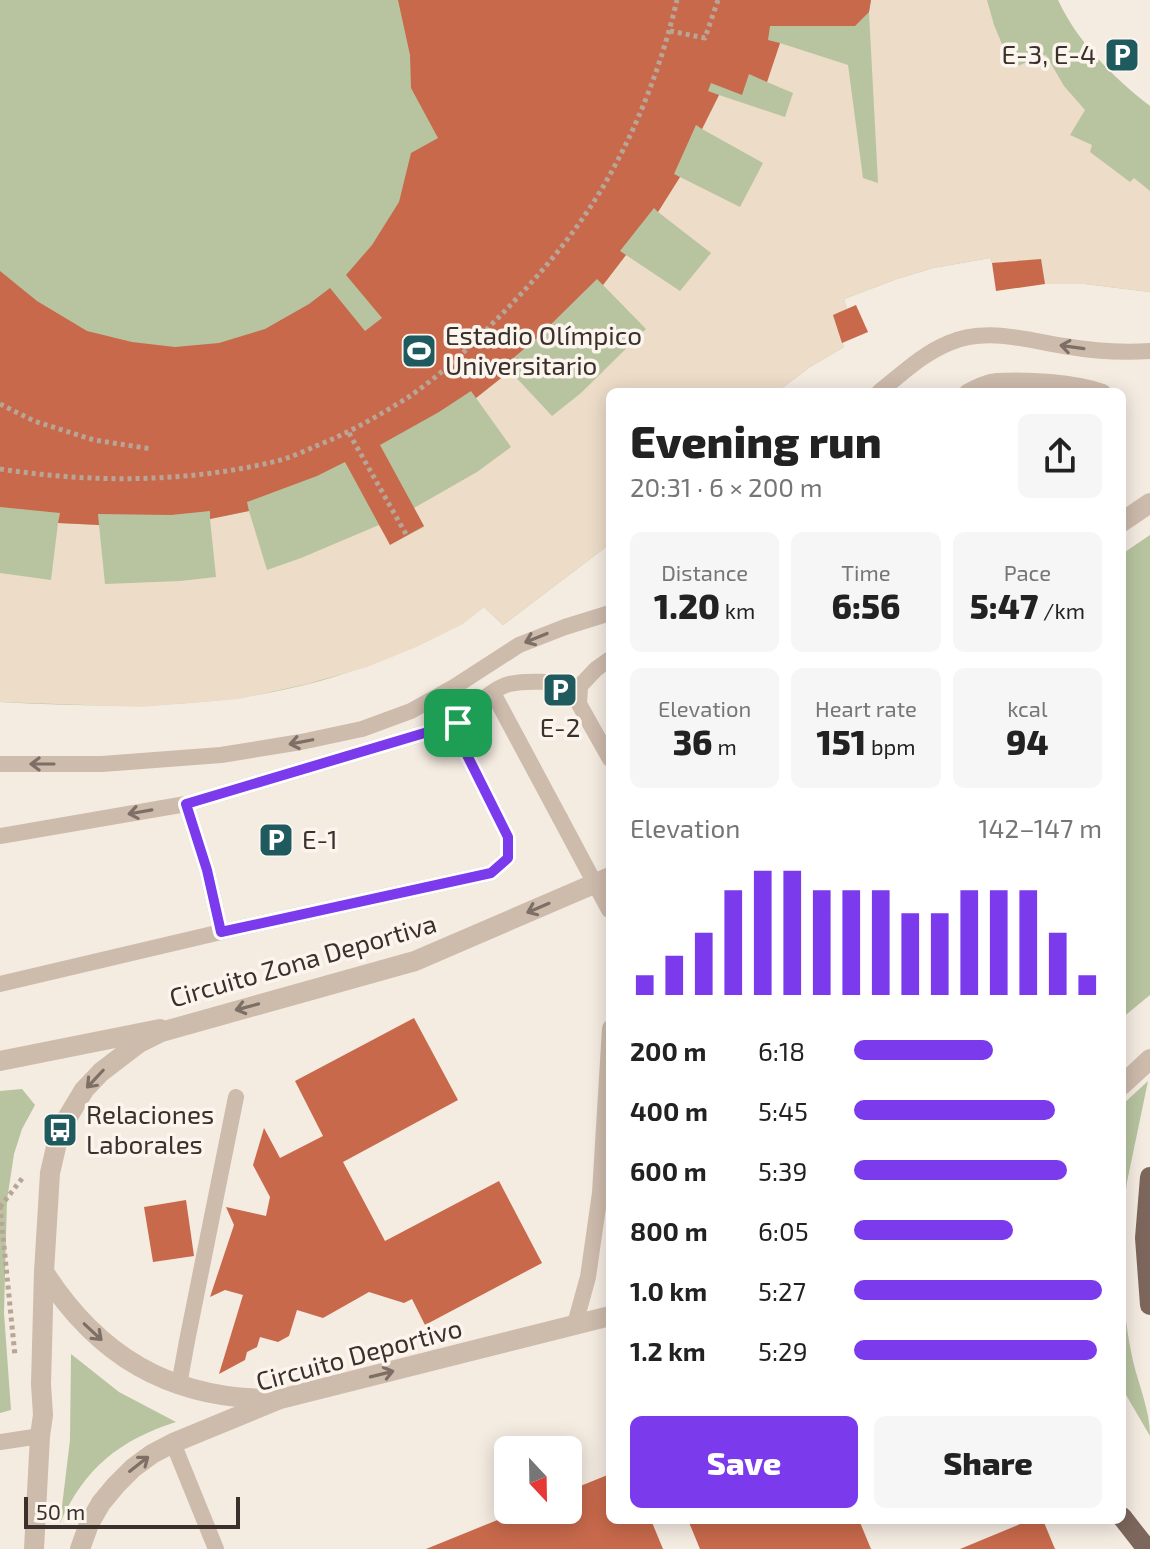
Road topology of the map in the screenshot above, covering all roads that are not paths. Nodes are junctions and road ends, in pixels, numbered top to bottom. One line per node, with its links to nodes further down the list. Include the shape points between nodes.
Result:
1 (1150, 351): 2 (lane, one-way to 2, via 1123,353 984,336 952,341 924,355)
2 (884, 388)
3 (974, 388): 4 (lane, via 995,381)
4 (1084, 388)
5 (1150, 503): 6 (street)
6 (1126, 519)
7 (606, 614): 13 (lane, one-way to 13, via 519,645 411,711 362,729 221,755 102,764)
8 (606, 662): 9 (lane)
9 (580, 686): 10 (lane, via 506,684); 12 (lane, via 579,704)
10 (493, 693): 11 (lane); 17 (lane, bridge)
11 (458, 723): 14 (lane); 18 (lane, via 464,749 508,837 508,858 491,873)
12 (604, 731)
13 (0, 764)
14 (186, 804): 15 (lane, one-way to 15); 18 (lane)
15 (0, 836)
16 (606, 879): 20 (street, Circuito Zona Deportiva, one-way to 20, via 415,961)
17 (606, 904)
18 (221, 932): 19 (lane)
19 (0, 984)
20 (184, 1024): 22 (street, Circuito Zona Deportiva); 27 (street, one-way to 27, via 119,1057 71,1110 60,1130 50,1173)
21 (1150, 1059): 23 (street)
22 (0, 1061)
23 (1126, 1081)
24 (606, 1094): 30 (lane, via 600,1193)
25 (236, 1097): 31 (lane)
26 (1150, 1177): 28 (main road, via 1145,1238)
27 (44, 1272): 31 (street, one-way to 31, via 101,1341 151,1374); 33 (street)
28 (1150, 1305)
29 (606, 1317): 30 (street, Circuito Deportivo)
30 (575, 1324): 32 (street, Circuito Deportivo, one-way to 30)
31 (179, 1385): 32 (street, via 212,1395)
32 (280, 1399): 35 (street, Circuito Deportivo)
33 (40, 1436): 34 (lane); 37 (street)
34 (0, 1442)
35 (173, 1443): 38 (street, Circuito Deportivo, one-way to 35, via 89,1524 116,1485); 39 (lane)
36 (1126, 1522): 40 (main road)
37 (34, 1549)
38 (80, 1549)
39 (216, 1549)
40 (1147, 1549)

